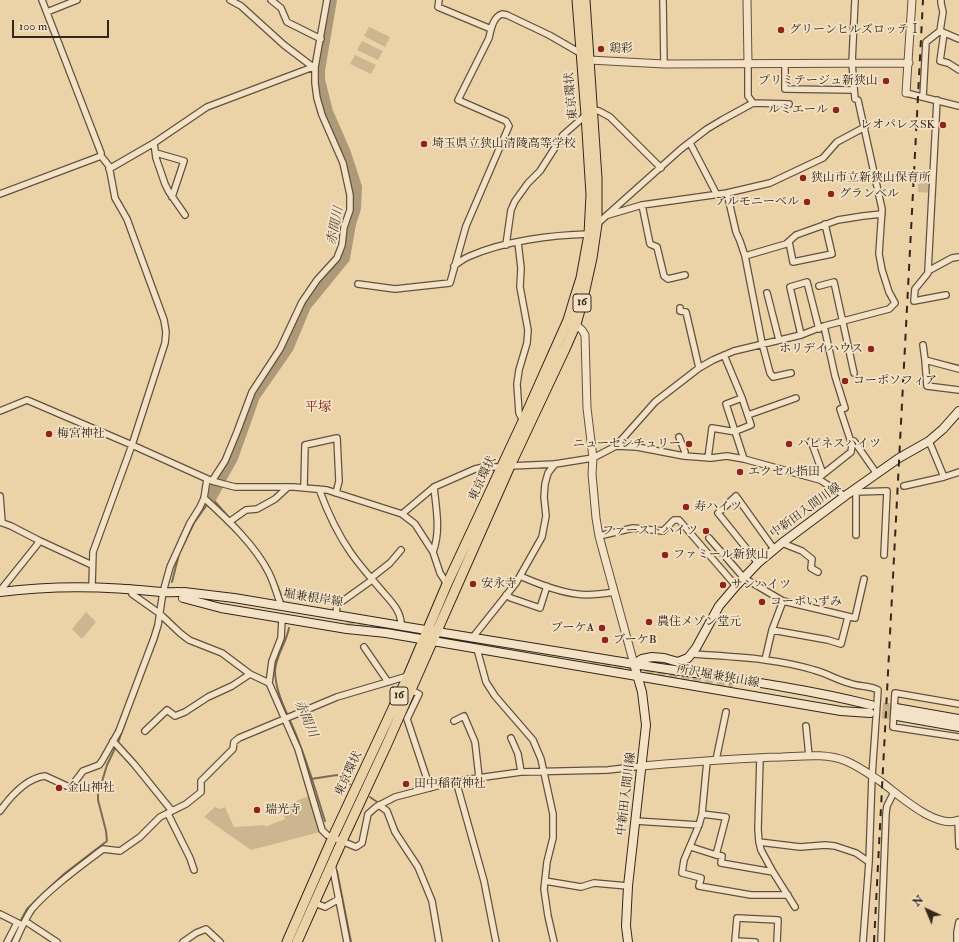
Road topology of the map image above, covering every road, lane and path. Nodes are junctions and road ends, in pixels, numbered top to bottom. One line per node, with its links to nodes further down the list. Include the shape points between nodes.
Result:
1 (42, 0): 14 (street)
2 (77, 0): 14 (street)
3 (230, 0): 26 (street, via 241,6 284,45)
4 (271, 0): 17 (street, via 281,8 287,22)
5 (327, 0): 17 (street)
6 (440, 0): 15 (street, via 438,7)
7 (577, 0): 19 (highway, 東京環状 / 16)
8 (585, 0): 20 (highway, 東京環状 / 16)
9 (663, 0): 25 (street)
10 (747, 0): 21 (street)
11 (855, 0): 23 (street)
12 (912, 0): 24 (street)
13 (941, 0): 16 (street)
14 (47, 12): 40 (street)
15 (491, 29): 19 (street, via 496,17 506,14); 59 (street, via 458,100 506,120 509,126 466,226)
16 (942, 32): 18 (street); 27 (street, via 940,61); 30 (street, via 926,42)
17 (321, 39): 26 (street)
18 (959, 39)
19 (581, 53): 20 (street); 35 (highway, 東京環状 / 16)
20 (589, 60): 25 (street); 35 (highway, 東京環状 / 16)
21 (748, 63): 22 (street); 25 (street); 32 (street, via 748,96)
22 (785, 63): 23 (street); 28 (street, via 785,89)
23 (852, 63): 24 (street); 28 (street)
24 (909, 63): 29 (street)
25 (664, 64)
26 (314, 67): 38 (street, via 207,107); 105 (street, via 317,98 343,163 350,195 350,210 344,227 342,245 337,258 302,302 280,349 252,392 225,461)
27 (959, 70)
28 (854, 90): 36 (street)
29 (906, 93): 30 (street)
30 (923, 97): 31 (street)
31 (937, 100): 34 (street); 60 (street)
32 (753, 104): 33 (street); 37 (street, via 712,126)
33 (789, 104)
34 (959, 106)
35 (590, 112): 41 (street, via 599,111 610,117); 51 (highway, 東京環状 / 16, via 597,178); 53 (highway, 東京環状 / 16); 56 (street, via 563,135 540,171 515,201 511,210)
36 (865, 126): 43 (street, via 837,142 823,158 770,183); 48 (street)
37 (690, 143): 41 (street); 45 (street)
38 (154, 144): 39 (street); 42 (street)
39 (156, 153): 46 (street, via 159,169); 46 (street, via 184,161)
40 (101, 156): 42 (street); 44 (street)
41 (661, 168): 50 (street)
42 (109, 169): 92 (street, via 115,198 127,219 164,320 166,332 165,343)
43 (727, 193): 45 (street); 57 (street)
44 (0, 194)
45 (717, 195): 47 (street)
46 (172, 197): 49 (street)
47 (642, 205): 50 (street); 61 (street, via 650,244 657,248 664,276 668,279)
48 (882, 214): 52 (street); 67 (street, via 879,254 888,292 895,303 889,309)
49 (185, 215)
50 (608, 215): 51 (street)
51 (597, 224): 68 (highway, 東京環状 / 16, via 588,280)
52 (825, 224): 55 (street, via 796,235); 55 (street, via 832,254 793,262)
53 (589, 234): 54 (street); 68 (highway, 東京環状 / 16)
54 (518, 242): 56 (street); 86 (street, via 520,287 528,330 517,384 519,412)
55 (789, 242): 57 (street)
56 (506, 245): 59 (street, via 469,256)
57 (744, 256): 72 (street)
58 (959, 258): 60 (street, via 952,258)
59 (454, 266): 62 (street, via 450,284 395,289)
60 (928, 270): 65 (street, via 928,274 915,289 914,301)
61 (685, 275)
62 (358, 284)
63 (819, 286): 67 (street, via 834,282)
64 (767, 292): 71 (street)
65 (946, 295)
66 (680, 308): 76 (street, via 680,311 686,312)
67 (844, 321): 69 (street); 79 (street)
68 (572, 322): 86 (highway, 東京環状 / 16); 95 (street, via 585,336 587,408); 99 (highway, 東京環状 / 16)
69 (821, 328): 70 (street); 70 (street, via 807,282 790,287); 90 (street, via 845,408 840,409)
70 (801, 335): 71 (street)
71 (779, 340): 72 (street)
72 (762, 343): 74 (street); 78 (street, via 773,377)
73 (923, 345): 75 (street)
74 (724, 355): 76 (street); 81 (street)
75 (925, 360): 77 (street); 80 (street, via 926,386)
76 (699, 368): 93 (street, via 655,402)
77 (959, 369)
78 (791, 373)
79 (854, 373)
80 (959, 390)
81 (742, 398): 85 (street); 87 (street, via 726,404)
82 (796, 398): 85 (street)
83 (0, 411): 92 (street, via 27,400)
84 (959, 411): 91 (main road, 中新田入間川線)
85 (748, 415): 87 (street, via 751,425)
86 (523, 421): 99 (highway, 東京環状 / 16)
87 (736, 431): 96 (street, via 712,428); 97 (street)
88 (679, 437): 94 (street)
89 (811, 441): 101 (street)
90 (851, 441): 101 (street, via 851,452); 102 (street, via 854,441)
91 (929, 441): 102 (main road, 中新田入間川線); 103 (street)
92 (132, 445): 105 (street); 129 (street, via 93,552)
93 (616, 446): 94 (street, via 637,447); 95 (street)
94 (684, 456): 96 (street)
95 (593, 458): 98 (street); 120 (street)
96 (708, 458): 97 (street, via 727,456)
97 (744, 459): 104 (street)
98 (555, 464): 99 (street); 131 (street, via 548,473 545,484 544,530)
99 (506, 467): 109 (street, via 475,469); 135 (highway, 東京環状 / 16); 155 (highway, 東京環状 / 16)
100 (959, 472): 103 (street)
101 (823, 474): 104 (street)
102 (877, 474): 111 (main road, 中新田入間川線)
103 (944, 477): 107 (street)
104 (818, 479): 114 (street)
105 (210, 480): 106 (street, via 235,486); 115 (street)
106 (288, 486): 108 (street); 117 (street, via 275,499 257,509 246,510)
107 (904, 486)
108 (304, 487): 110 (street); 112 (street, via 305,445 337,438 339,481)
109 (434, 487): 116 (street); 126 (street, via 438,527)
110 (318, 489): 112 (street); 133 (street, via 340,536)
111 (856, 491): 114 (main road, 中新田入間川線); 119 (street); 127 (street, via 887,491)
112 (336, 493): 116 (street)
113 (0, 496): 118 (street)
114 (845, 496): 123 (main road, 中新田入間川線)
115 (204, 498): 117 (street); 142 (street, via 170,567)
116 (402, 514): 126 (street, via 415,524)
117 (231, 520): 146 (street, via 269,573)
118 (1, 522): 122 (street)
119 (856, 535)
120 (599, 536): 138 (street, via 633,528 663,531 674,520 679,520); 141 (street)
121 (709, 538): 132 (street)
122 (40, 542): 129 (street); 140 (street)
123 (782, 543): 124 (main road, 中新田入間川線); 130 (street, via 802,551 812,559 811,568)
124 (774, 549): 128 (main road, 中新田入間川線); 128 (street, via 736,496 718,513)
125 (401, 550): 133 (street)
126 (433, 552): 135 (street, via 440,573)
127 (884, 556)
128 (758, 563): 132 (main road, 中新田入間川線)
129 (92, 565): 136 (street)
130 (818, 572)
131 (520, 576): 137 (street); 144 (street)
132 (744, 578): 138 (main road, 中新田入間川線); 145 (street)
133 (372, 579): 147 (street, via 337,605); 152 (street, via 395,606 401,620)
134 (864, 579): 149 (street, via 855,618)
135 (447, 584): 153 (highway, 東京環状 / 16)
136 (92, 586): 139 (main road, 堀兼根岸線); 140 (main road, 堀兼根岸線, via 43,587)
137 (547, 586): 141 (street, via 576,594); 144 (street, via 540,608)
138 (736, 586): 161 (main road, 中新田入間川線, via 719,606)
139 (130, 588): 142 (main road, 堀兼根岸線); 148 (street, via 132,594)
140 (0, 592)
141 (614, 592): 163 (street)
142 (167, 593): 143 (main road, 堀兼根岸線); 148 (street)
143 (183, 595): 146 (main road, 堀兼根岸線, via 234,598); 150 (main road, 堀兼根岸線, via 221,608); 151 (main road, 堀兼根岸線)
144 (506, 595): 156 (street)
145 (783, 601): 149 (street); 154 (street)
146 (281, 606): 147 (main road, 堀兼根岸線)
147 (336, 614): 152 (main road, 堀兼根岸線)
148 (162, 616): 165 (street, via 189,640 222,653); 183 (street)
149 (848, 616): 154 (street, via 842,644)
150 (282, 619): 157 (main road, 堀兼根岸線); 169 (street, via 281,638 272,661)
151 (346, 623)
152 (400, 626): 153 (main road, 堀兼根岸線)
153 (428, 630): 155 (main road, 堀兼根岸線); 157 (highway, 東京環状 / 16)
154 (772, 630): 162 (street)
155 (438, 631): 156 (main road, 所沢堀兼狭山線); 158 (highway, 東京環状 / 16)
156 (473, 637): 163 (main road, 所沢堀兼狭山線)
157 (423, 640): 158 (main road, 所沢堀兼狭山線); 167 (highway, 東京環状 / 16)
158 (433, 642): 160 (main road, 所沢堀兼狭山線); 171 (highway, 東京環状 / 16)
159 (364, 647): 168 (street)
160 (477, 650): 166 (main road, 所沢堀兼狭山線); 190 (street, via 486,682 533,740)
161 (692, 654): 162 (street); 163 (main road, via 682,662 652,657); 164 (main road, via 690,667)
162 (765, 660): 191 (street, via 815,670 851,684 878,690)
163 (634, 664): 164 (main road, 所沢堀兼狭山線); 166 (main road, 中新田入間川線)
164 (693, 673): 173 (main road, 所沢堀兼狭山線, via 841,697)
165 (250, 674): 169 (street); 180 (street, via 185,712 175,716 167,710)
166 (637, 675): 173 (main road, 所沢堀兼狭山線, via 841,710); 188 (main road, 中新田入間川線, via 646,725)
167 (408, 676): 168 (street); 203 (highway, 東京環状 / 16)
168 (388, 682): 175 (street, via 337,697)
169 (269, 683): 175 (street)
170 (733, 686): 173 (main road, 所沢堀兼狭山線, via 841,702)
171 (411, 690): 194 (street, via 419,694 407,719); 203 (highway, 東京環状 / 16)
172 (959, 704): 181 (street, via 895,693 893,727)
173 (870, 709)
174 (726, 712): 186 (street)
175 (287, 717): 198 (street, via 234,742 233,749 201,781 201,792); 203 (street, via 322,830)
176 (959, 719): 179 (main road, via 896,712)
177 (454, 721): 192 (street, via 464,716 475,742)
178 (806, 726): 184 (street)
179 (959, 727)
180 (145, 731)
181 (959, 737)
182 (511, 738): 189 (street, via 518,754)
183 (113, 741): 197 (street, via 99,765 83,771 71,787 45,776 33,780 15,792); 198 (street, via 134,764)
184 (809, 756): 185 (street); 191 (street, via 832,757 846,761)
185 (760, 758): 186 (street); 204 (street)
186 (716, 760): 187 (street)
187 (707, 761): 188 (street); 199 (street)
188 (642, 766): 190 (street); 201 (main road, 中新田入間川線)
189 (521, 772): 190 (street); 192 (street)
190 (543, 772): 212 (street, via 554,825)
191 (872, 776): 195 (street); 208 (street)
192 (479, 777): 193 (street)
193 (456, 781): 194 (street); 232 (street, via 474,840)
194 (430, 788): 196 (street, via 396,797)
195 (894, 792): 200 (street, via 932,817 949,822); 238 (street, via 886,813)
196 (379, 805): 203 (street, via 368,814 362,843 356,847); 231 (street, via 387,811 395,832 418,867 432,901)
197 (0, 811)
198 (170, 813): 210 (street); 222 (street, via 160,817 140,837 120,851 103,850 88,861 43,899)
199 (702, 814): 202 (street); 207 (street, via 726,817)
200 (959, 820): 205 (street)
201 (635, 821): 202 (street); 213 (main road, 中新田入間川線)
202 (699, 825): 206 (street)
203 (338, 839): 209 (highway, 東京環状 / 16); 229 (highway, 東京環状 / 16)
204 (759, 842): 208 (street, via 800,847 835,846 856,853); 211 (street)
205 (959, 846)
206 (691, 847): 207 (street); 214 (street, via 684,860 682,873 701,878 699,886 751,895)
207 (716, 855): 211 (street, via 722,856 721,864)
208 (869, 862): 237 (street)
209 (332, 864): 215 (street); 216 (highway, 東京環状 / 16)
210 (194, 870)
211 (773, 872): 214 (street)
212 (545, 881): 213 (street, via 581,887 594,883); 233 (street, via 544,900)
213 (628, 886): 234 (main road, 中新田入間川線)
214 (788, 895): 219 (street)
215 (339, 898): 216 (street, via 325,907); 218 (street)
216 (315, 903): 230 (highway, 東京環状 / 16)
217 (346, 904): 218 (street)
218 (340, 905): 223 (street)
219 (795, 907)
220 (0, 914): 222 (street)
221 (959, 922): 239 (street)
222 (22, 923): 224 (street); 225 (street); 226 (street)
223 (349, 941)
224 (7, 942)
225 (15, 942)
226 (57, 942)
227 (183, 942): 228 (street, via 206,929)
228 (220, 942)
229 (287, 942)
230 (297, 942)
231 (439, 942)
232 (496, 942)
233 (554, 942)
234 (628, 942)
235 (754, 942): 236 (street, via 735,941 737,918 778,920)
236 (776, 942)
237 (863, 942)
238 (881, 942)
239 (957, 942)

